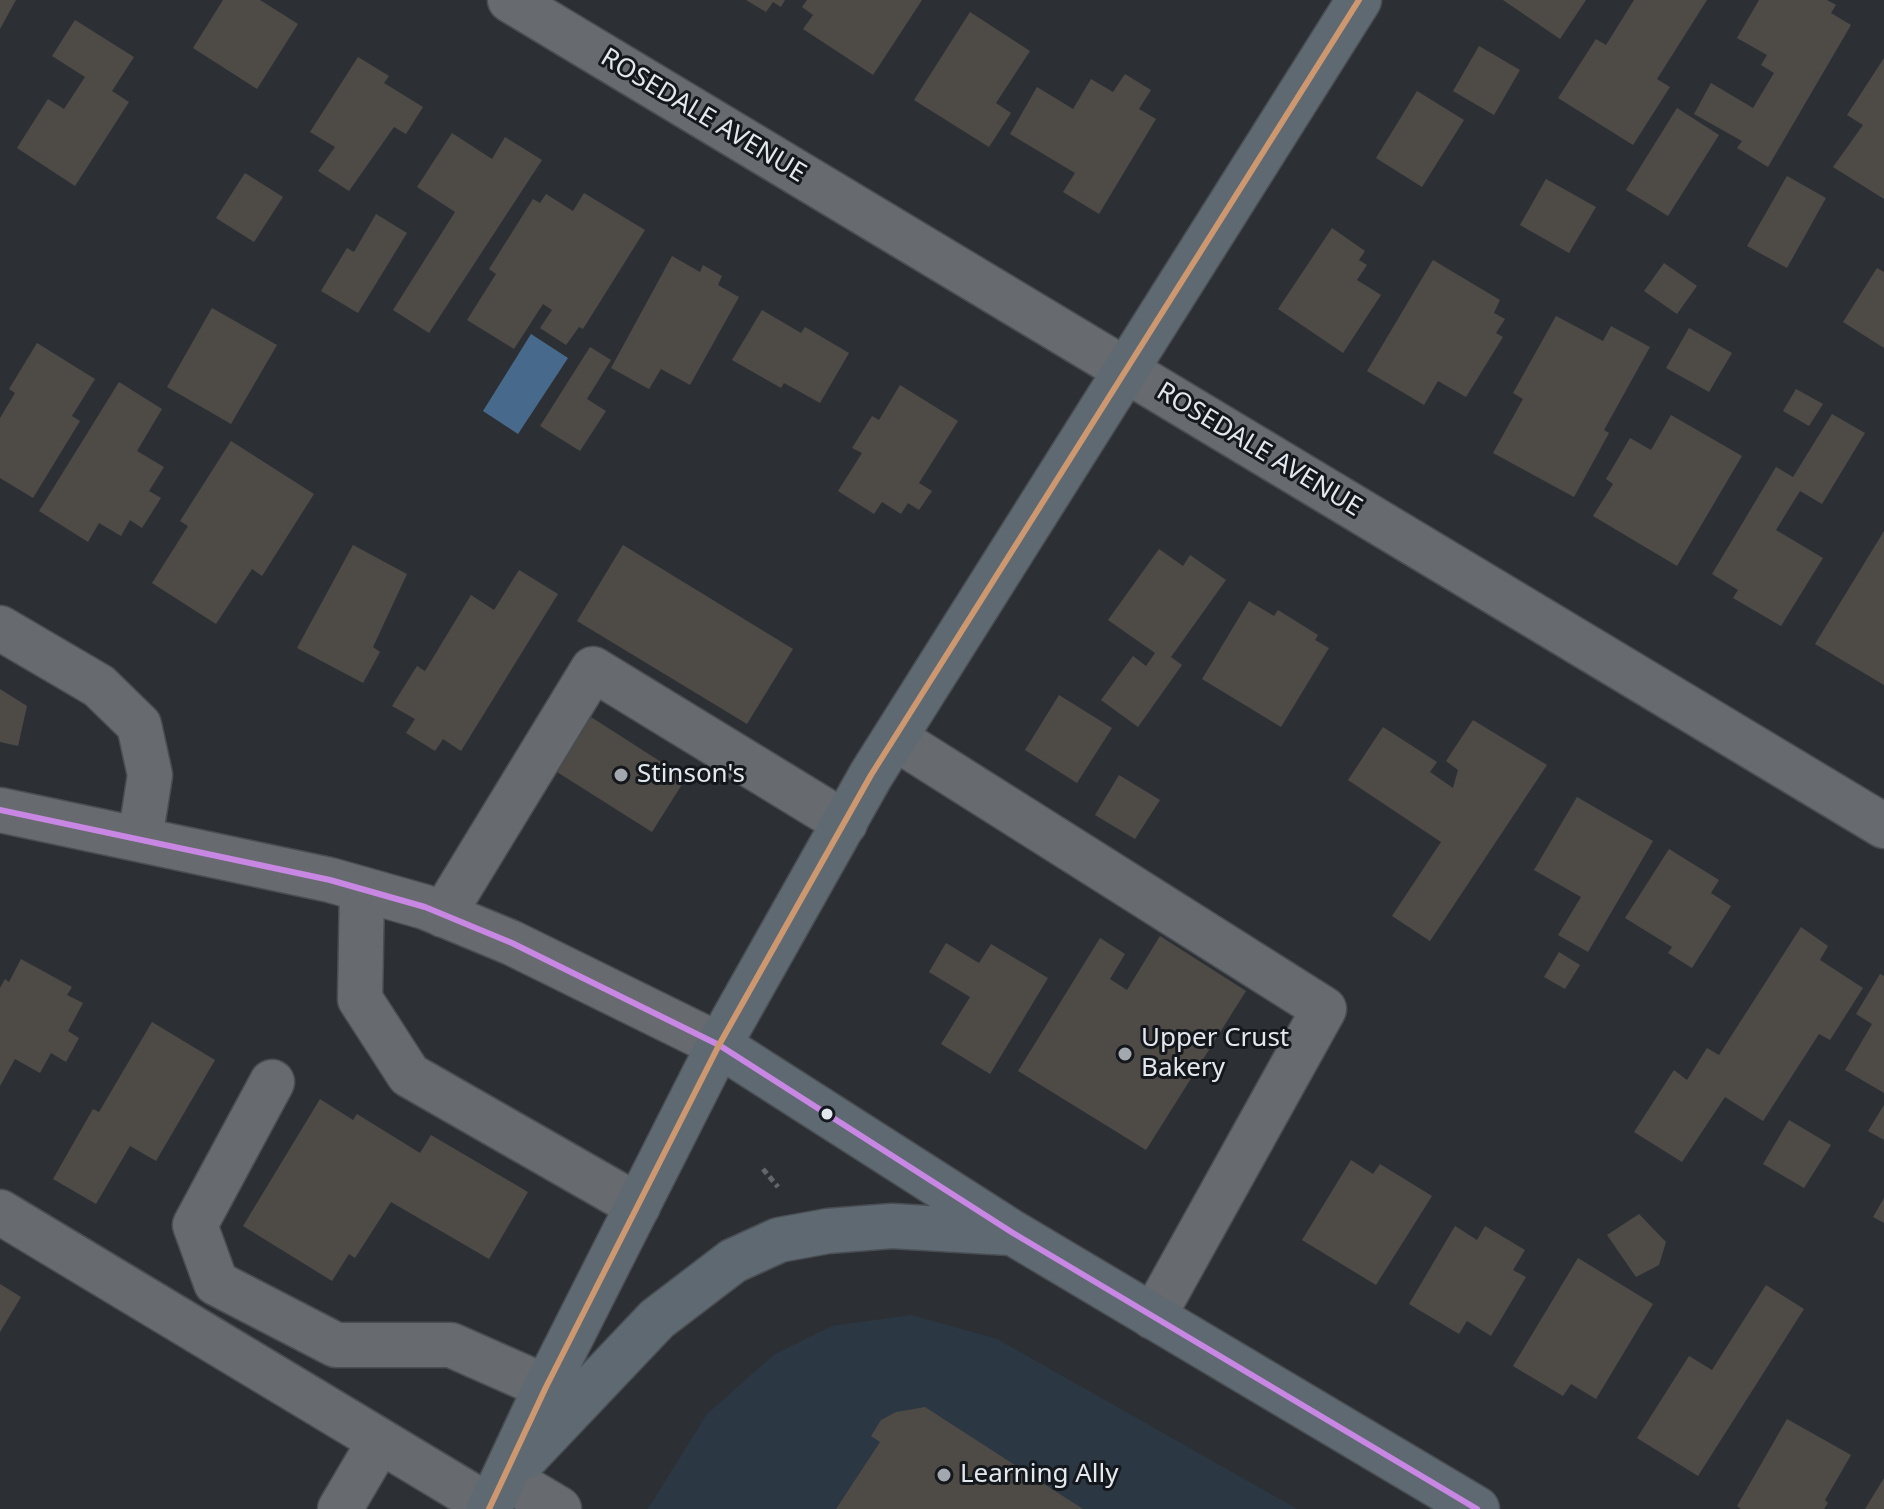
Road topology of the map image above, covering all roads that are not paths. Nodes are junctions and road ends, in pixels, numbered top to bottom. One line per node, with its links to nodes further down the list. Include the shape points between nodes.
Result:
1 (510, 0): 3 (street, ROSEDALE AVENUE)
2 (1359, 0): 3 (main road)
3 (1128, 371): 5 (main road); 8 (street, ROSEDALE AVENUE)
4 (0, 628): 9 (street, via 99,686 139,725 150,775)
5 (895, 738): 7 (main road); 17 (street, via 1324,1009)
6 (0, 810): 9 (street)
7 (845, 823): 11 (street, via 593,669); 12 (main road)
8 (1884, 826)
9 (140, 839): 10 (street)
10 (362, 889): 11 (street); 14 (street, via 360,999 409,1075)
11 (443, 915): 12 (street, via 512,943)
12 (719, 1045): 14 (main road); 16 (main road)
13 (272, 1082): 18 (street, via 195,1225 216,1283 336,1345 451,1345)
14 (638, 1206): 18 (main road)
15 (0, 1212): 19 (street)
16 (1013, 1233): 17 (main road); 20 (main road, via 892,1226 828,1231 779,1240 733,1261 657,1319)
17 (1153, 1317): 23 (main road)
18 (546, 1387): 20 (main road)
19 (380, 1441): 20 (street); 21 (street)
20 (495, 1498): 22 (street)
21 (340, 1509)
22 (559, 1509)
23 (1477, 1509)

